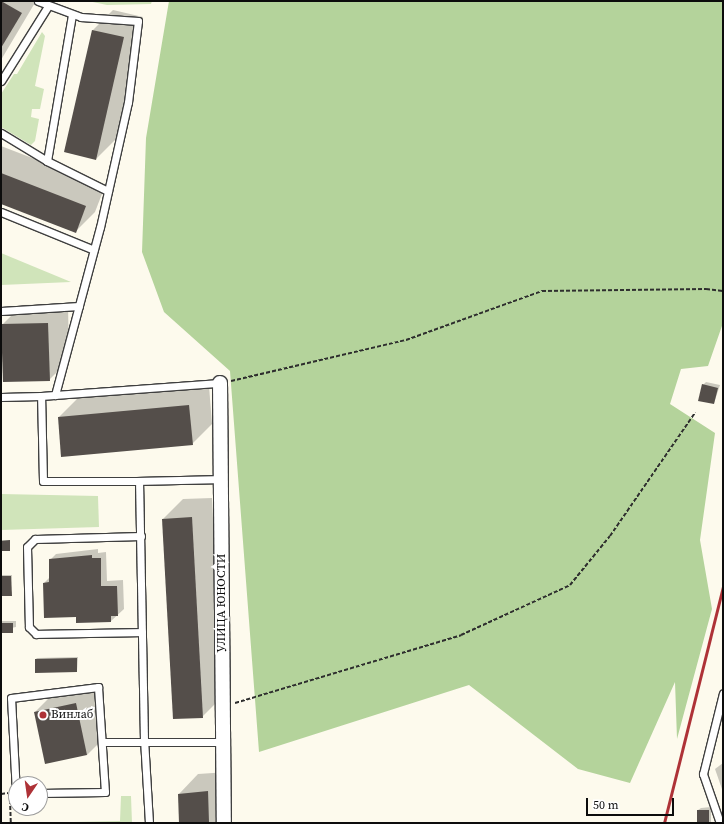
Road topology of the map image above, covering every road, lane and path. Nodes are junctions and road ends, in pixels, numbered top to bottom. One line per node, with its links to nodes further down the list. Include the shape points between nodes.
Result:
1 (38, 1): 2 (lane)
2 (48, 6): 3 (lane); 4 (lane)
3 (72, 15): 6 (lane); 7 (lane, via 138,20 128,102)
4 (1, 81)
5 (1, 133): 6 (lane)
6 (47, 161): 7 (lane)
7 (108, 191): 9 (lane)
8 (1, 212): 9 (lane)
9 (94, 250): 11 (lane)
10 (723, 291): 13 (path, via 542,291 406,340)
11 (79, 306): 12 (lane); 14 (lane)
12 (1, 311)
13 (220, 383): 14 (lane); 18 (street, УЛИЦА ЮНОСТИ)
14 (55, 395): 15 (lane)
15 (41, 396): 16 (lane); 19 (lane, via 43,481)
16 (1, 397)
17 (695, 413): 23 (path, via 610,536 570,585 461,635)
18 (221, 479): 19 (lane); 23 (street, УЛИЦА ЮНОСТИ)
19 (139, 481): 20 (lane)
20 (141, 536): 21 (lane); 21 (lane, via 35,539 27,547 29,627 36,634)
21 (142, 632): 24 (lane)
22 (723, 693): 31 (lane, via 703,774)
23 (222, 706): 26 (street, УЛИЦА ЮНОСТИ)
24 (144, 740): 25 (lane); 26 (lane); 29 (lane)
25 (102, 742): 27 (lane, via 98,687 11,698); 28 (lane, via 105,792)
26 (222, 742): 30 (street, УЛИЦА ЮНОСТИ)
27 (13, 776)
28 (48, 792)
29 (150, 823)
30 (224, 823)
31 (720, 823)

